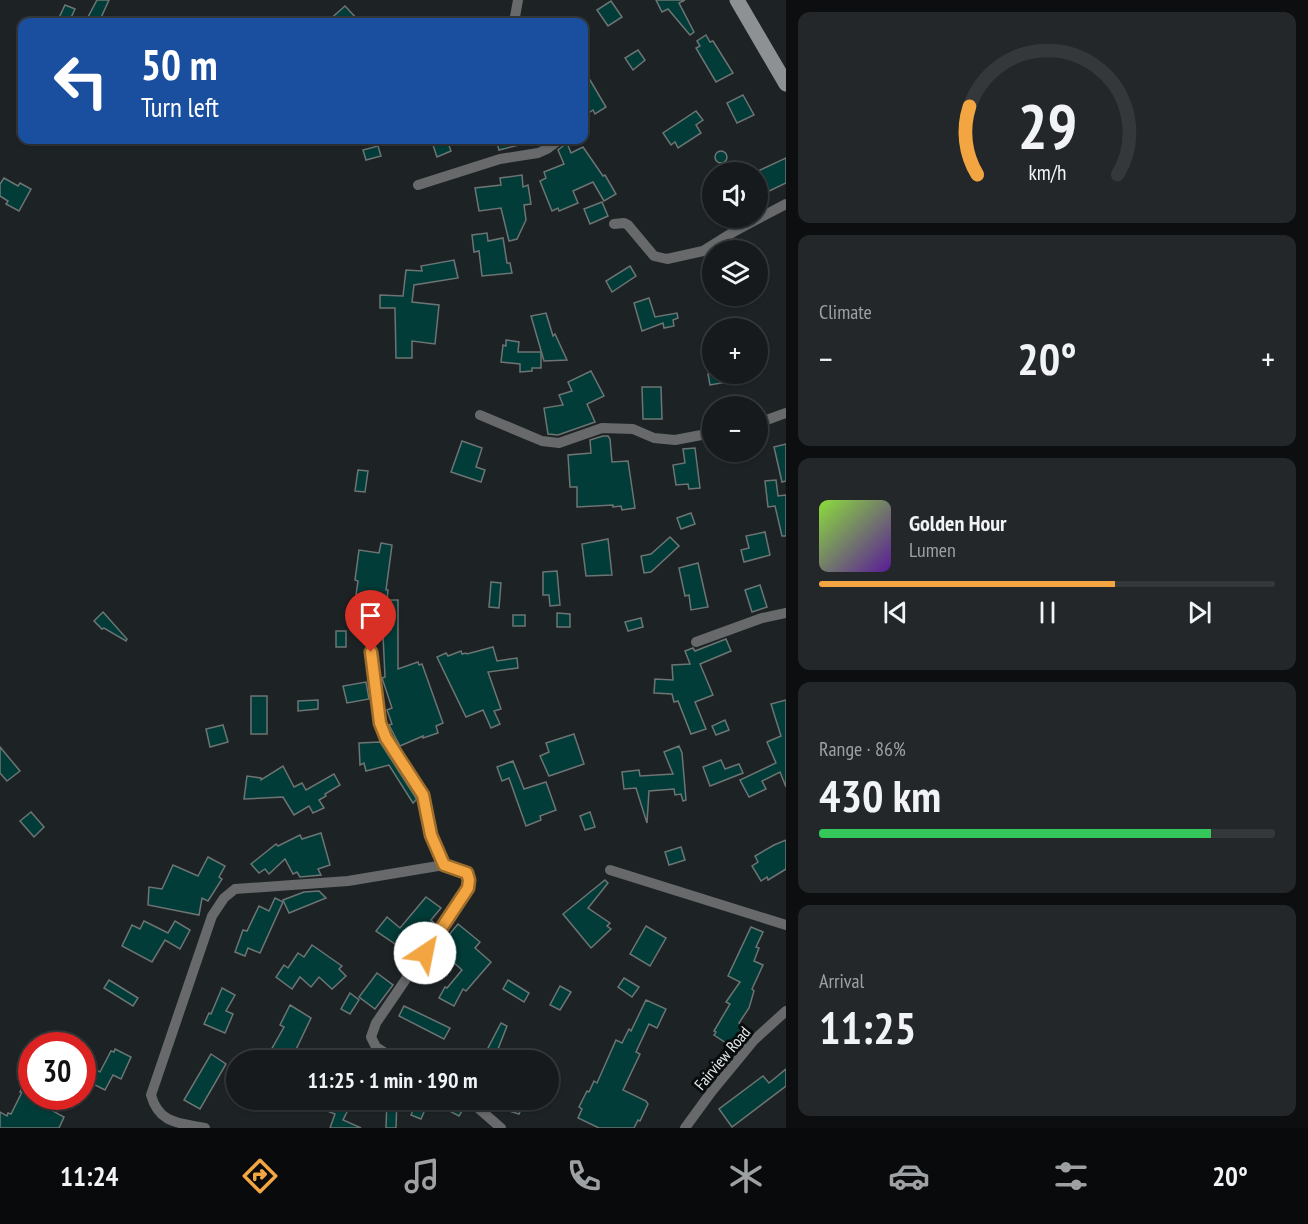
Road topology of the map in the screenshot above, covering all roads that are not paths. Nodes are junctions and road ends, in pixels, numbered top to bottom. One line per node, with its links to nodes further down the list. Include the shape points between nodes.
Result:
1 (518, 0): 3 (street)
2 (737, 0): 4 (main road)
3 (515, 18)
4 (786, 84)
5 (554, 144): 6 (street, via 538,153 500,159)
6 (418, 185)
7 (786, 204): 8 (street, via 703,251 667,259 654,256 628,225)
8 (614, 224)
9 (786, 413): 11 (street)
10 (480, 415): 12 (street, via 542,441 559,443 602,428 633,429 654,438 675,440)
11 (768, 419)
12 (702, 435)
13 (786, 613): 14 (street)
14 (696, 642)
15 (371, 652): 16 (street, via 380,723 423,795 431,835)
16 (444, 865): 20 (street, via 467,873 468,888 376,1023 371,1037); 22 (street, via 348,881 235,889 224,898 212,916 151,1095 159,1113 172,1122)
17 (610, 870): 18 (street)
18 (786, 925)
19 (786, 1011): 24 (street, Fairview Road, via 754,1040)
20 (381, 1050)
21 (480, 1110): 23 (street)
22 (205, 1128)
23 (501, 1128)
24 (685, 1128)

